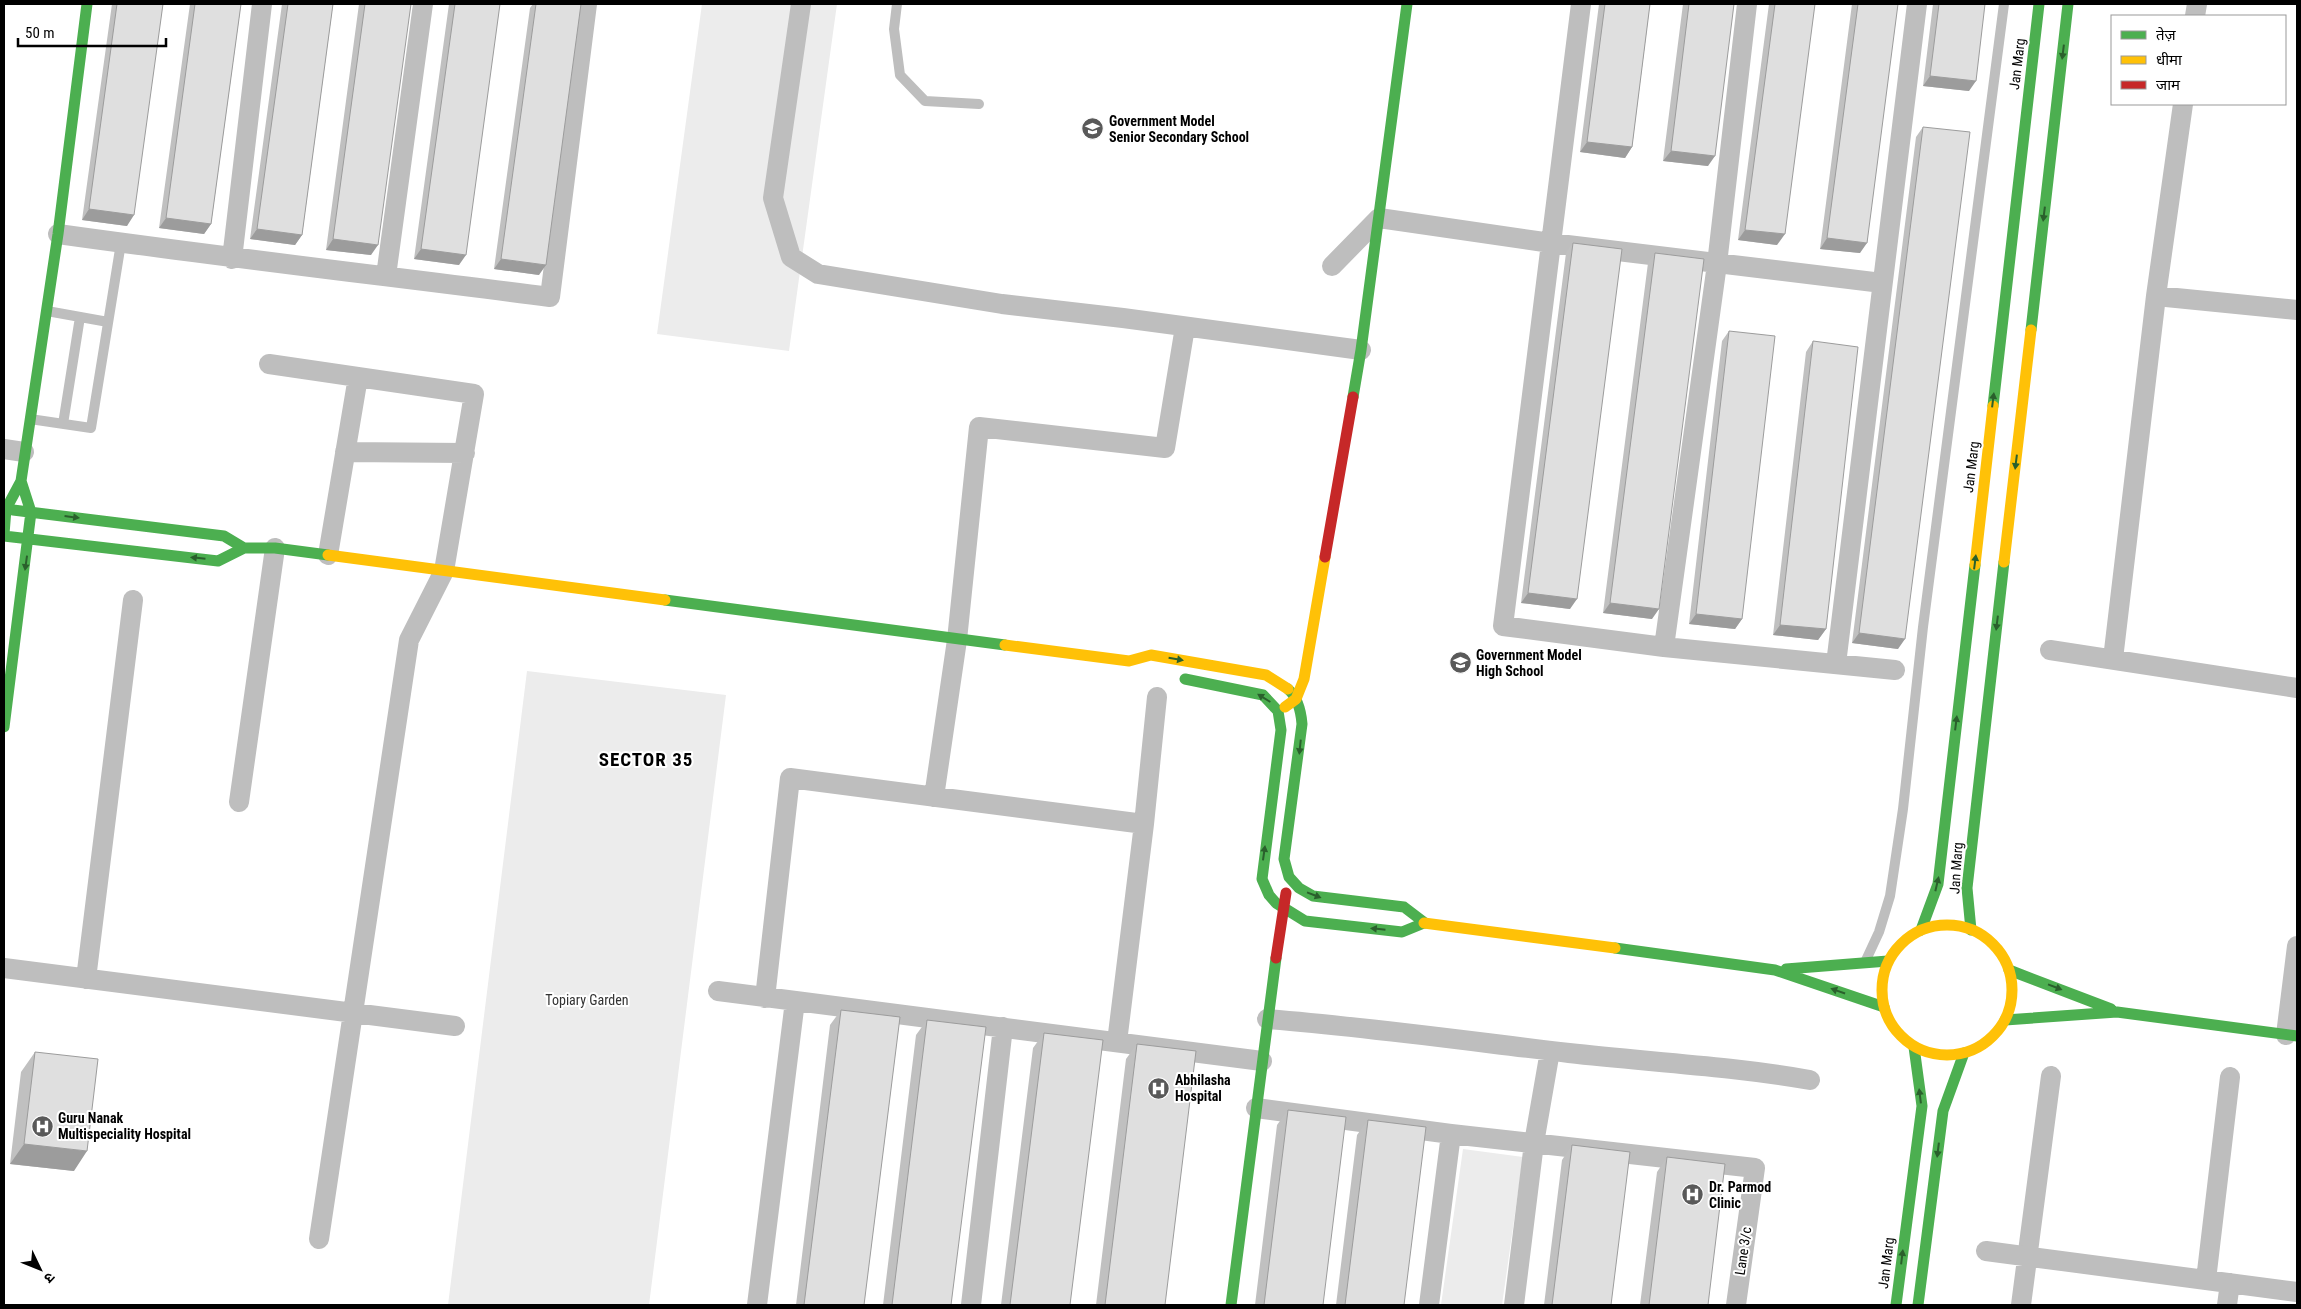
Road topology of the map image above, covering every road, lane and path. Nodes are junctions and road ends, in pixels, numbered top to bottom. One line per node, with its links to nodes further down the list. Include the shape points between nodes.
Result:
1 (87, 4): 17 (street)
2 (262, 4): 20 (street)
3 (422, 4): 23 (street)
4 (588, 4): 23 (street, via 550,297)
5 (801, 4): 30 (street, via 773,198 791,257 818,274 1002,304)
6 (897, 4): 14 (lane, via 894,29 900,75 925,101)
7 (1407, 4): 16 (street)
8 (1581, 4): 19 (street)
9 (1747, 4): 21 (street)
10 (1917, 4): 24 (street)
11 (2004, 4): 75 (lane, via 1923,627 1903,809 1890,896)
12 (2039, 4): 71 (street, Jan Marg, one-way to 12, via 1938,884)
13 (2068, 4): 72 (street, Jan Marg, one-way to 72, via 1967,888)
14 (979, 104)
15 (2183, 105): 25 (street)
16 (1379, 218): 19 (street); 22 (street); 31 (street)
17 (58, 234): 18 (street); 26 (street)
18 (121, 243): 20 (street); 29 (lane)
19 (1551, 243): 21 (street); 51 (street, via 1503,626)
20 (232, 259): 23 (street)
21 (1717, 264): 24 (street); 51 (street)
22 (1332, 266)
23 (386, 276)
24 (1882, 283): 55 (street)
25 (2156, 296): 27 (street); 53 (street)
26 (46, 310): 28 (lane); 34 (street)
27 (2297, 310)
28 (80, 317): 29 (lane); 35 (lane)
29 (108, 322): 35 (lane, via 92,428)
30 (1185, 327): 31 (street); 50 (street, via 1165,448 979,428)
31 (1361, 350): 61 (street, via 1304,679)
32 (268, 364): 33 (street)
33 (358, 377): 38 (street); 39 (street, via 474,394)
34 (29, 419): 35 (lane); 37 (street)
35 (63, 424)
36 (4, 449): 37 (street)
37 (24, 452): 40 (street)
38 (345, 452): 39 (street); 47 (street)
39 (465, 453): 48 (street)
40 (21, 481): 41 (street); 42 (street)
41 (6, 509): 42 (street); 43 (street)
42 (31, 512): 44 (street); 45 (street, one-way to 45, via 224,536)
43 (4, 535): 44 (street)
44 (29, 540): 45 (street, one-way to 44, via 218,560); 62 (street, one-way to 62)
45 (244, 548): 46 (street)
46 (275, 548): 47 (street); 66 (street)
47 (328, 555): 48 (street)
48 (444, 571): 50 (street); 85 (street, via 409,640)
49 (132, 600): 79 (street)
50 (957, 640): 54 (street); 65 (street)
51 (1664, 647): 55 (street)
52 (2050, 650): 53 (street)
53 (2113, 659): 59 (street)
54 (1129, 661): 56 (street); 61 (street, one-way to 61, via 1151,655 1266,675 1280,682)
55 (1836, 664): 57 (street)
56 (1141, 669)
57 (1895, 670)
58 (1178, 678): 63 (street, one-way to 58, via 1263,695)
59 (2297, 688)
60 (1157, 697): 67 (street)
61 (1296, 699): 63 (street); 68 (street, one-way to 68, via 1302,724 1284,859)
62 (5, 707): 64 (street)
63 (1278, 711): 69 (street, one-way to 63, via 1269,895 1262,879 1281,730)
64 (4, 727)
65 (934, 797): 67 (street); 81 (street, via 790,778)
66 (239, 802)
67 (1144, 824): 91 (street)
68 (1289, 877): 69 (street); 70 (street, one-way to 70, via 1313,896 1404,907)
69 (1284, 909): 70 (street, one-way to 69, via 1402,932 1304,921); 86 (street)
70 (1426, 923): 77 (street)
71 (1921, 930): 72 (street, via 1952,924); 74 (street, via 1905,940)
72 (1971, 930): 78 (street, via 1985,936 1997,947)
73 (2297, 946): 90 (street)
74 (1888, 961): 75 (street); 83 (street, via 1882,984)
75 (1865, 963): 77 (street)
76 (4, 968): 79 (street)
77 (1775, 970): 83 (street, one-way to 77)
78 (2009, 970): 84 (street, one-way to 84); 87 (street, via 2012,995)
79 (86, 979): 85 (street)
80 (718, 992): 81 (street)
81 (765, 998): 82 (street)
82 (795, 1001): 89 (street); 108 (street)
83 (1884, 1007): 92 (street, via 1889,1022)
84 (2117, 1012): 87 (street); 90 (street)
85 (353, 1013): 88 (street); 102 (street)
86 (1267, 1018): 93 (street, via 1371,1027); 95 (street)
87 (2005, 1020): 94 (street, via 1989,1040)
88 (455, 1026)
89 (1003, 1027): 91 (street); 109 (street)
90 (2291, 1035)
91 (1117, 1042): 95 (street)
92 (1914, 1046): 94 (street, via 1941,1055); 114 (street, Jan Marg, one-way to 92, via 1922,1106)
93 (1550, 1050): 98 (street, via 1717,1066); 101 (street)
94 (1964, 1053): 115 (street, one-way to 115, via 1942,1111)
95 (1262, 1061): 99 (street)
96 (2051, 1076): 104 (street)
97 (2230, 1077): 105 (street)
98 (1810, 1080)
99 (1256, 1108): 100 (street); 110 (street)
100 (1452, 1134): 101 (street); 111 (street)
101 (1534, 1143): 112 (street); 113 (street, Lane 3/c, via 1755,1168)
102 (319, 1239)
103 (1986, 1251): 104 (street)
104 (2027, 1257): 105 (street); 116 (street)
105 (2206, 1280): 106 (street)
106 (2230, 1283): 107 (street); 117 (street)
107 (2297, 1292)
108 (757, 1305)
109 (971, 1305)
110 (1231, 1305)
111 (1429, 1305)
112 (1514, 1305)
113 (1736, 1305)
114 (1896, 1305)
115 (1918, 1305)
116 (2021, 1305)
117 (2228, 1305)

